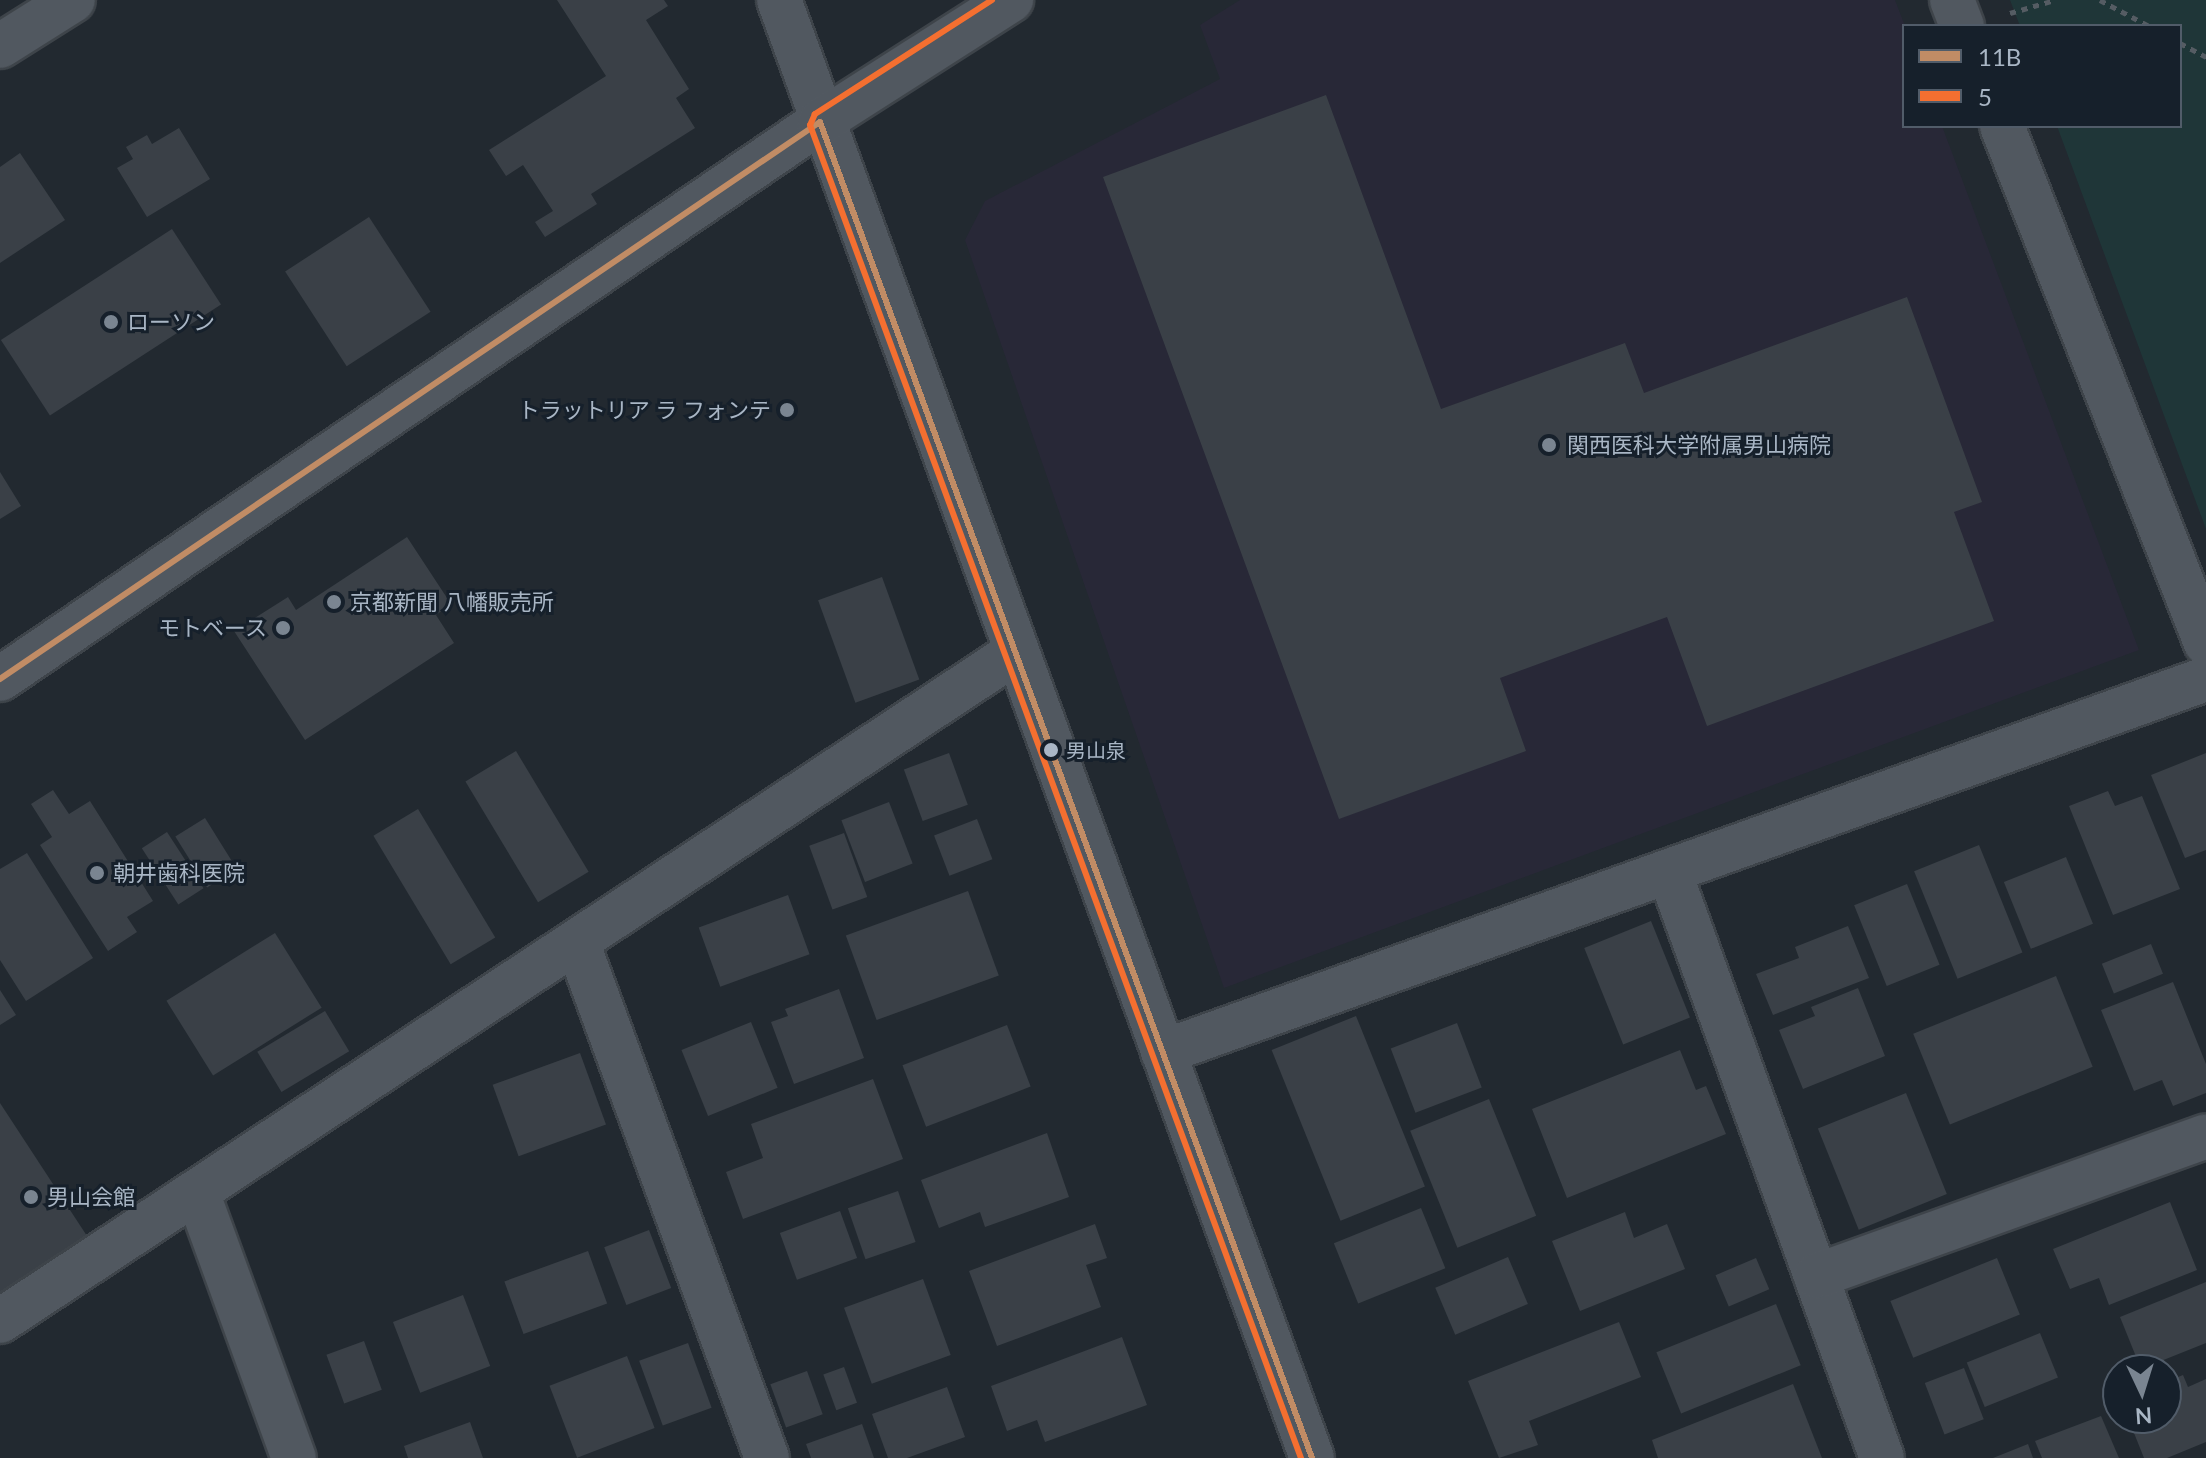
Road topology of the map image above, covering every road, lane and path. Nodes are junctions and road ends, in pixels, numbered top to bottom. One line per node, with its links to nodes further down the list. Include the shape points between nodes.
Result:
1 (73, 0): 9 (street)
2 (779, 0): 11 (street)
3 (1011, 0): 11 (street)
4 (1952, 0): 6 (street)
5 (2100, 0): 7 (path)
6 (1961, 24)
7 (2145, 24)
8 (2182, 44): 10 (path)
9 (0, 46)
10 (2206, 57)
11 (820, 122): 14 (street); 15 (street)
12 (2003, 128): 13 (street)
13 (2206, 643)
14 (1016, 652): 18 (street); 19 (street)
15 (0, 679)
16 (2206, 679): 17 (street)
17 (1669, 871): 19 (street); 22 (street)
18 (577, 942): 21 (street); 25 (street)
19 (1163, 1052): 26 (street)
20 (2206, 1136): 22 (street)
21 (197, 1192): 23 (street); 24 (street)
22 (1816, 1276): 27 (street)
23 (0, 1321)
24 (294, 1458)
25 (767, 1458)
26 (1312, 1458)
27 (1882, 1458)

